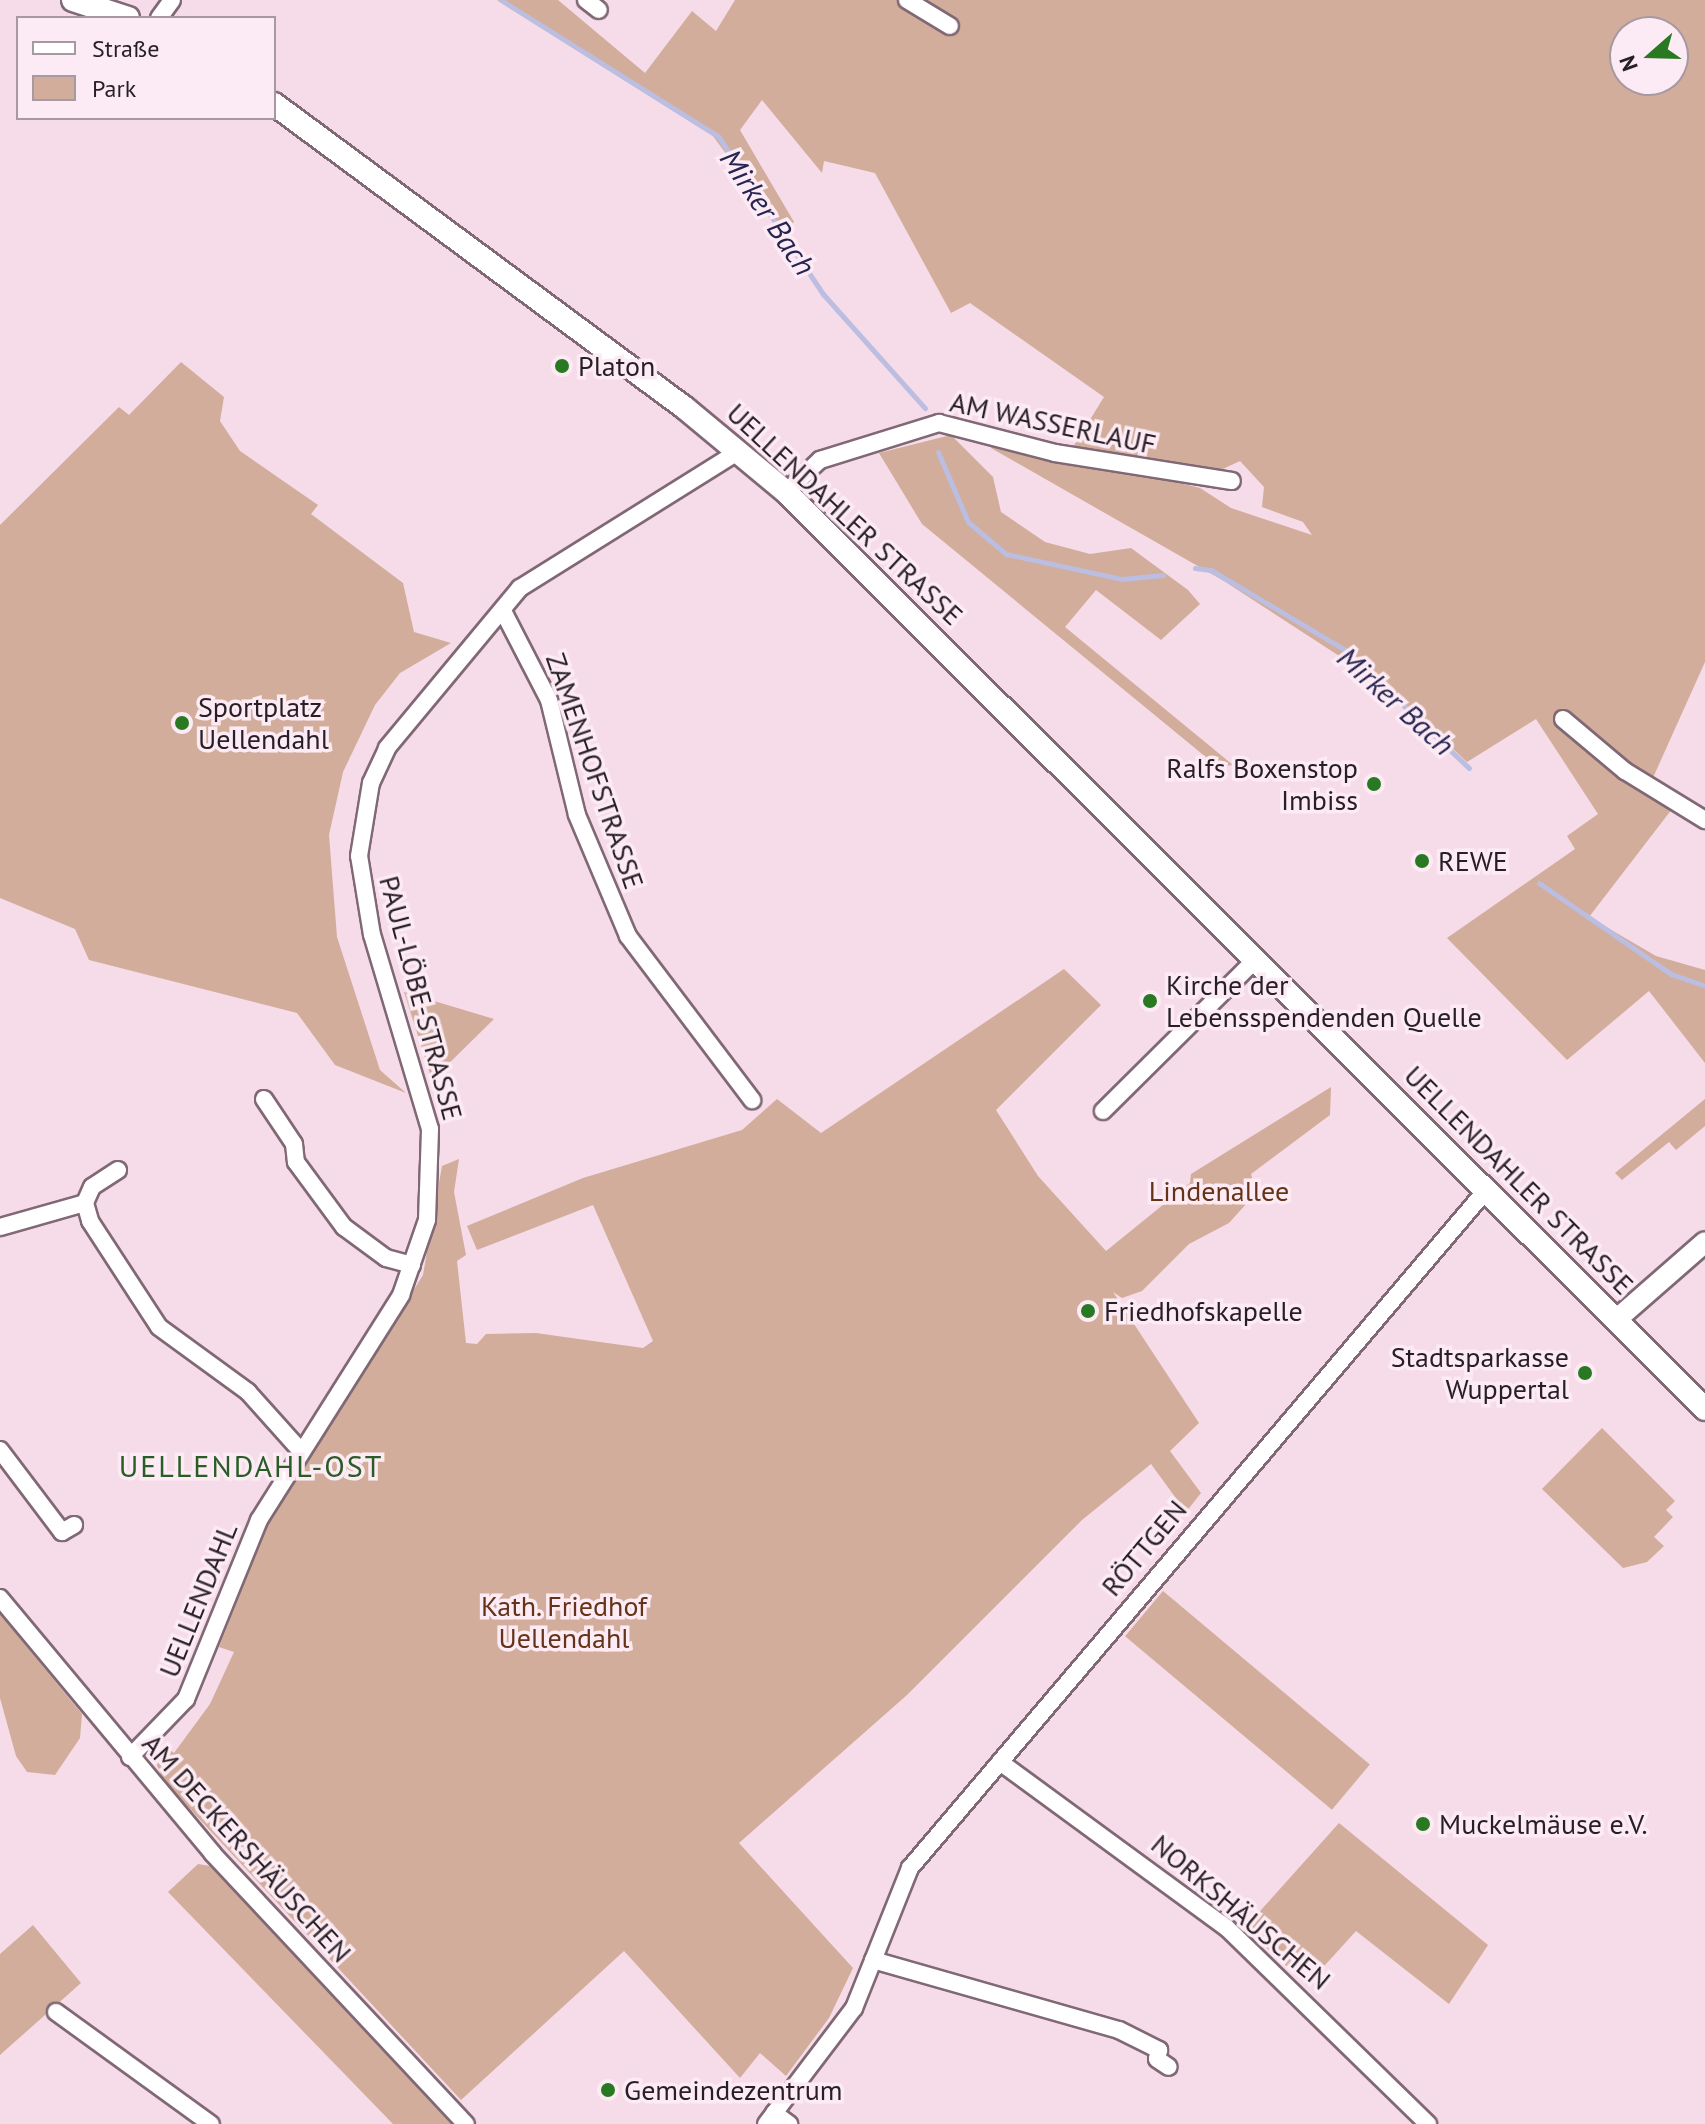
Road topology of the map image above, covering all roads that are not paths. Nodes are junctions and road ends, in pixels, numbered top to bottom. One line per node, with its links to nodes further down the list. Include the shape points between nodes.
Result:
1 (73, 0): 3 (main road)
2 (907, 0): 4 (street)
3 (122, 16)
4 (950, 26)
5 (276, 105): 6 (main road, UELLENDAHLER STRASSE)
6 (739, 451): 8 (main road, UELLENDAHLER STRASSE); 9 (street, PAUL-LÖBE-STRASSE, via 520,588)
7 (1232, 481): 8 (street, AM WASSERLAUF, via 1055,453 939,423 820,460)
8 (786, 492): 12 (main road, UELLENDAHLER STRASSE)
9 (503, 611): 14 (street, ZAMENHOFSTRASSE, via 549,700 577,815 628,936); 16 (street, PAUL-LÖBE-STRASSE, via 409,714 371,783 362,818 363,894)
10 (1563, 719): 11 (street, via 1625,771)
11 (1705, 820)
12 (1257, 958): 15 (street); 18 (main road, UELLENDAHLER STRASSE)
13 (264, 1099): 22 (street, via 294,1144 296,1162 344,1227 386,1258)
14 (752, 1100)
15 (1103, 1111)
16 (433, 1156): 22 (street, UELLENDAHL, via 427,1220)
17 (118, 1170): 19 (street, via 92,1187)
18 (1487, 1189): 23 (main road, UELLENDAHLER STRASSE); 30 (street, RÖTTGEN)
19 (85, 1203): 20 (street); 26 (street, via 159,1327 248,1392)
20 (0, 1227)
21 (1705, 1242): 23 (street)
22 (412, 1265): 26 (street, UELLENDAHL, via 401,1295)
23 (1616, 1320): 24 (main road, UELLENDAHLER STRASSE)
24 (1705, 1409)
25 (0, 1450): 27 (street, via 62,1532)
26 (301, 1451): 29 (street, UELLENDAHL, via 247,1545 192,1688 169,1725)
27 (74, 1525)
28 (0, 1598): 29 (street, AM DECKERSHÄUSCHEN)
29 (130, 1757): 36 (street, AM DECKERSHÄUSCHEN)
30 (1000, 1762): 31 (street, RÖTTGEN, via 898,1887); 38 (street, NORKSHÄUSCHEN, via 1227,1928)
31 (873, 1960): 33 (street, via 1119,2030 1159,2050 1157,2059); 34 (street, RÖTTGEN, via 830,2048)
32 (56, 2012): 35 (street)
33 (1169, 2067)
34 (770, 2119): 37 (street)
35 (211, 2124)
36 (466, 2124)
37 (789, 2124)
38 (1428, 2124)

